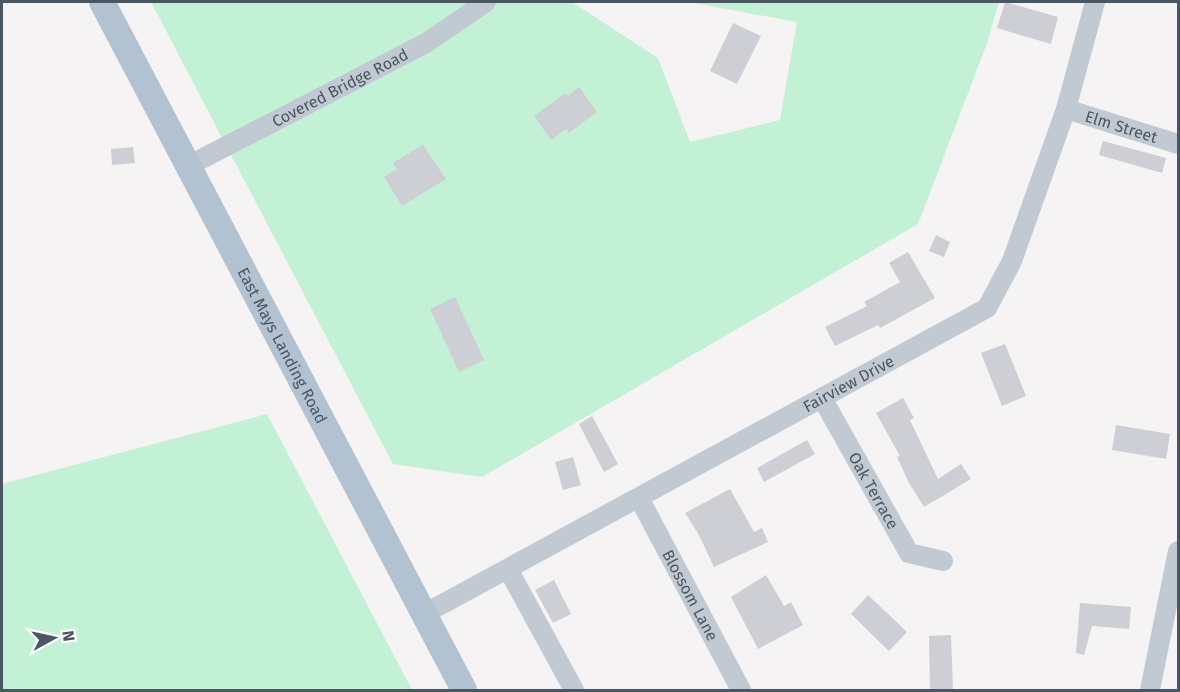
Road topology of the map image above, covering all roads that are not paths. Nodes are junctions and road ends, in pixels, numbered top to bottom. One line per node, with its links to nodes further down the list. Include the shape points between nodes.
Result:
1 (102, 2): 6 (main road, East Mays Landing Road)
2 (486, 2): 6 (street, Covered Bridge Road, via 426,43)
3 (1095, 2): 4 (street, Fairview Drive)
4 (1066, 109): 5 (street, Elm Street); 7 (street, Fairview Drive, via 1012,261 987,308)
5 (1179, 144)
6 (188, 166): 12 (main road, East Mays Landing Road)
7 (822, 398): 8 (street, Fairview Drive); 10 (street, Oak Terrace, via 909,554)
8 (639, 498): 11 (street, Fairview Drive); 15 (street, Blossom Lane)
9 (1179, 551): 16 (street)
10 (943, 561)
11 (508, 569): 12 (street, Fairview Drive); 14 (street)
12 (424, 614): 13 (main road, East Mays Landing Road)
13 (464, 690)
14 (574, 690)
15 (741, 690)
16 (1149, 690)

